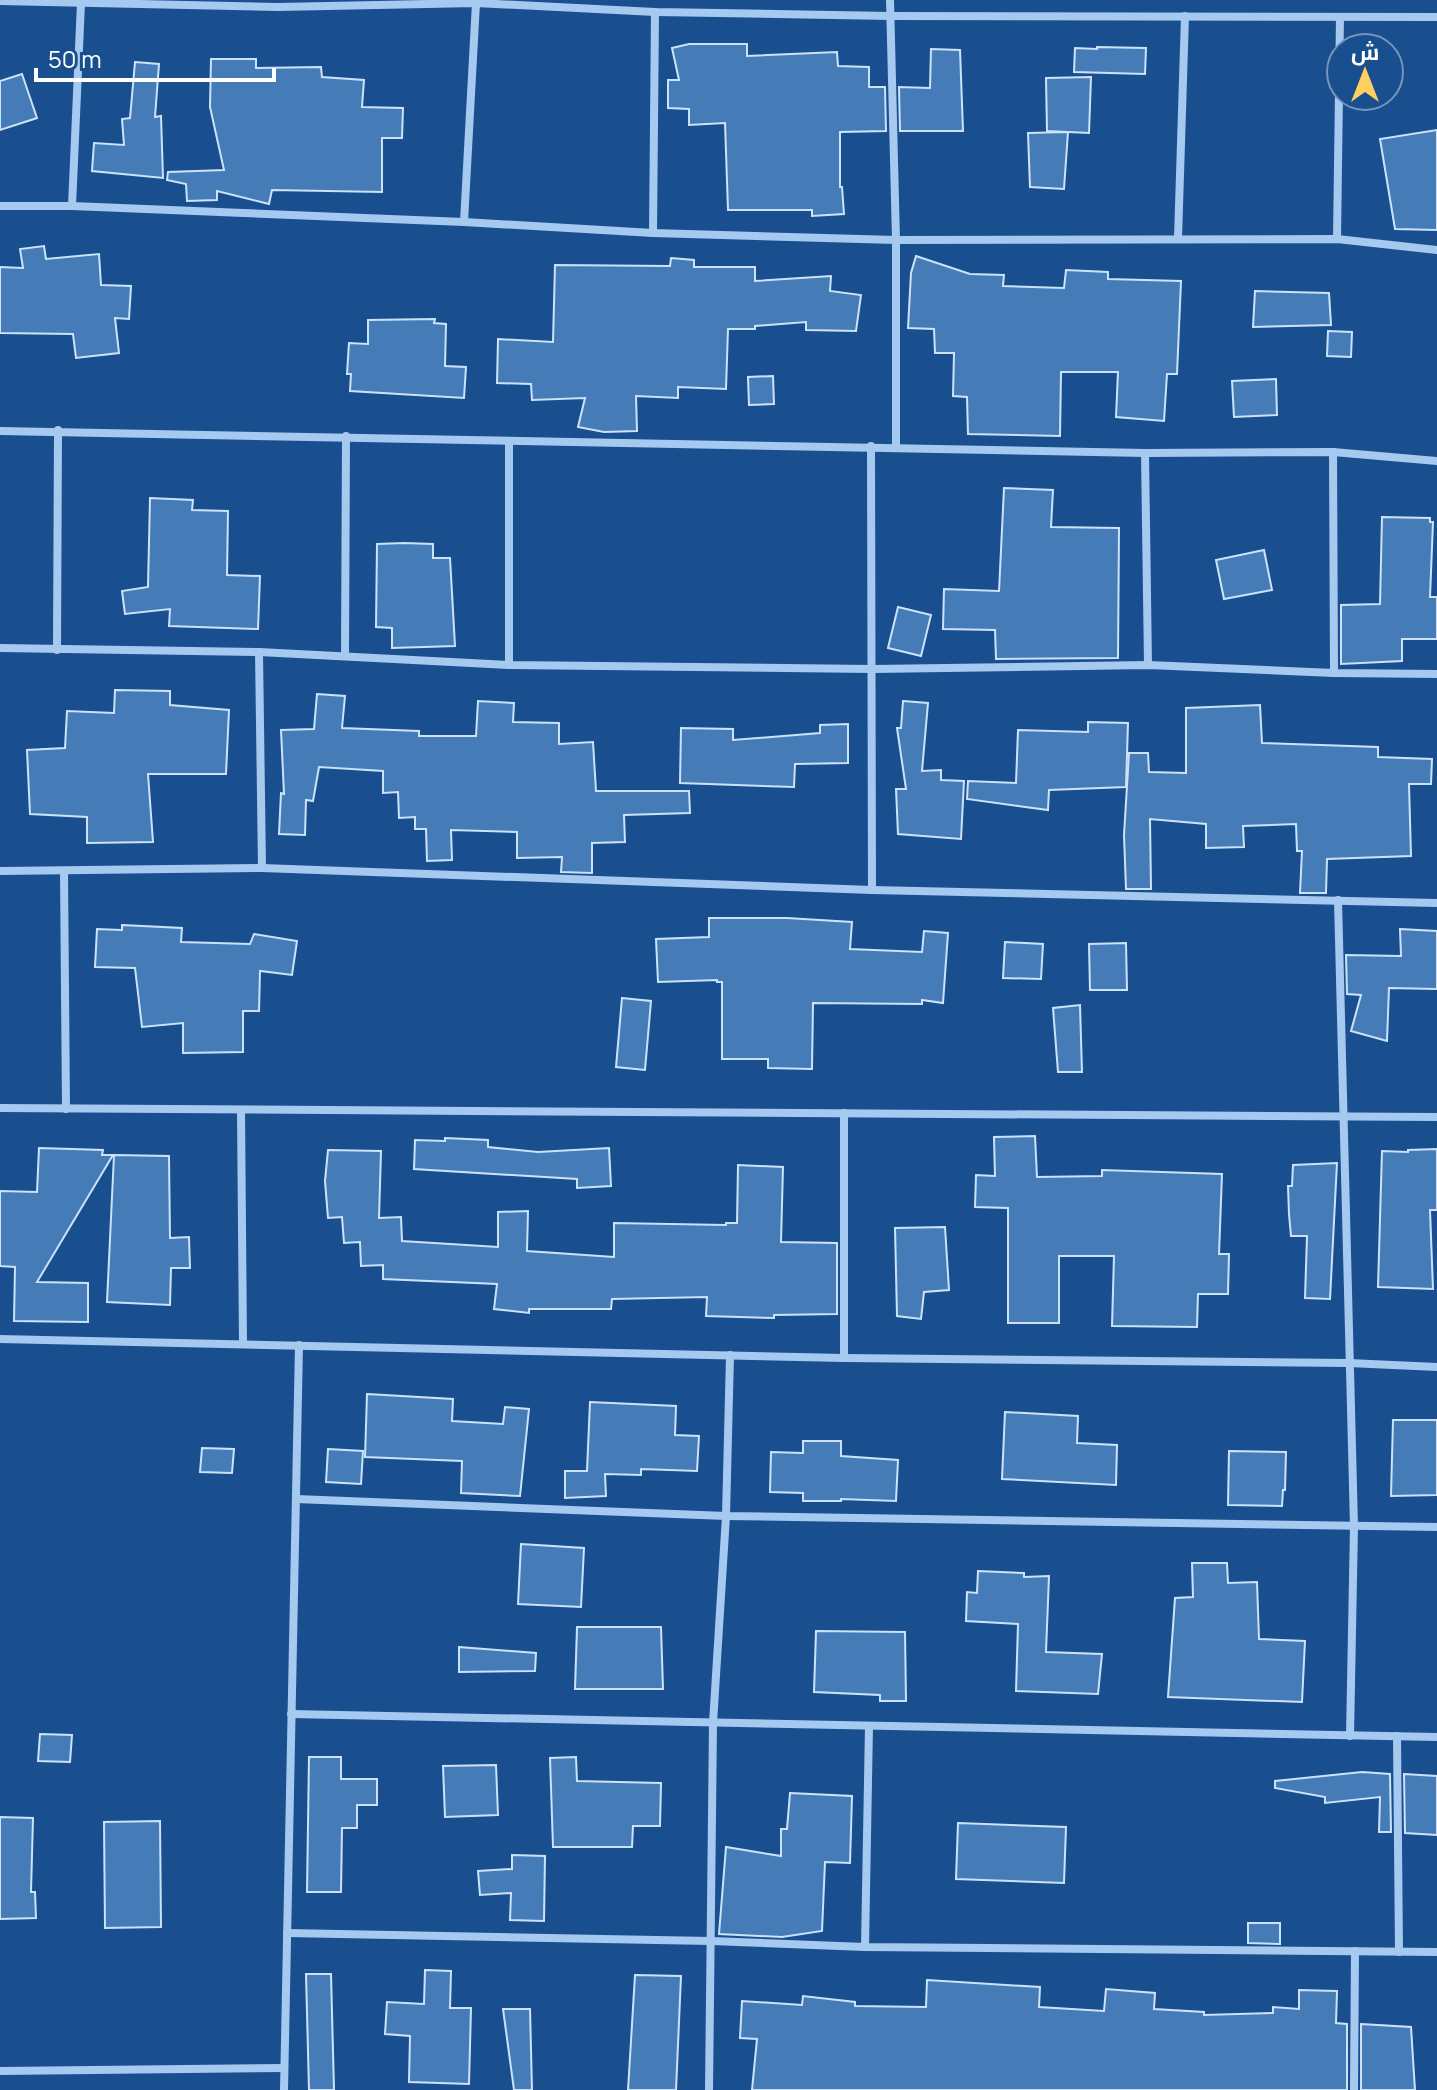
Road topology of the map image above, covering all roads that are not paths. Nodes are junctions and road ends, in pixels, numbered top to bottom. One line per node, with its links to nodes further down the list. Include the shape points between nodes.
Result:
1 (890, 0): 7 (street)
2 (0, 1): 3 (street)
3 (81, 3): 5 (street); 12 (street)
4 (476, 3): 5 (street); 6 (street); 13 (street)
5 (278, 4)
6 (655, 12): 7 (street); 14 (street)
7 (890, 16): 8 (street); 17 (street)
8 (1185, 16): 9 (street); 15 (street)
9 (1340, 17): 10 (street); 16 (street)
10 (1437, 17)
11 (0, 206): 12 (street)
12 (72, 206): 13 (street)
13 (464, 222): 14 (street)
14 (653, 233): 17 (street)
15 (1178, 238): 16 (street); 17 (street)
16 (1337, 239): 18 (street)
17 (896, 240): 24 (street)
18 (1437, 250)
19 (58, 430): 20 (street); 21 (street); 29 (street)
20 (0, 431)
21 (346, 436): 22 (street); 31 (street)
22 (509, 442): 23 (street); 32 (street)
23 (871, 446): 24 (street); 34 (street)
24 (896, 448): 26 (street)
25 (1333, 452): 26 (street); 27 (street); 35 (street)
26 (1145, 453): 33 (street)
27 (1437, 461)
28 (0, 648): 29 (street)
29 (57, 650): 30 (street)
30 (259, 652): 31 (street); 37 (street)
31 (345, 656): 32 (street)
32 (509, 665): 34 (street)
33 (1148, 665): 34 (street); 35 (street)
34 (873, 669): 40 (street)
35 (1334, 673): 36 (street)
36 (1437, 674)
37 (262, 868): 39 (street); 40 (street)
38 (0, 871): 39 (street)
39 (64, 872): 44 (street)
40 (872, 890): 41 (street)
41 (1338, 900): 42 (street); 47 (street)
42 (1437, 903)
43 (0, 1108): 44 (street)
44 (66, 1109): 45 (street)
45 (241, 1110): 46 (street); 50 (street)
46 (844, 1113): 47 (street); 53 (street)
47 (1343, 1116): 48 (street); 54 (street)
48 (1437, 1117)
49 (0, 1339): 50 (street)
50 (243, 1344): 51 (street)
51 (299, 1345): 52 (street); 56 (street)
52 (730, 1355): 53 (street); 57 (street)
53 (844, 1358): 54 (street)
54 (1349, 1363): 55 (street); 58 (street)
55 (1437, 1367)
56 (296, 1499): 57 (street); 60 (street)
57 (726, 1516): 58 (street); 61 (street)
58 (1354, 1526): 59 (street); 63 (street)
59 (1437, 1527)
60 (291, 1714): 61 (street); 66 (street)
61 (713, 1723): 62 (street); 67 (street)
62 (869, 1726): 63 (street); 68 (street)
63 (1350, 1736): 64 (street)
64 (1397, 1736): 65 (street); 70 (street)
65 (1437, 1737)
66 (287, 1933): 67 (street); 72 (street)
67 (711, 1941): 68 (street); 75 (street)
68 (865, 1947): 69 (street)
69 (1355, 1951): 70 (street); 76 (street)
70 (1399, 1952): 71 (street)
71 (1437, 1952)
72 (284, 2068): 73 (street); 74 (street)
73 (0, 2071)
74 (284, 2090)
75 (709, 2090)
76 (1354, 2090)

